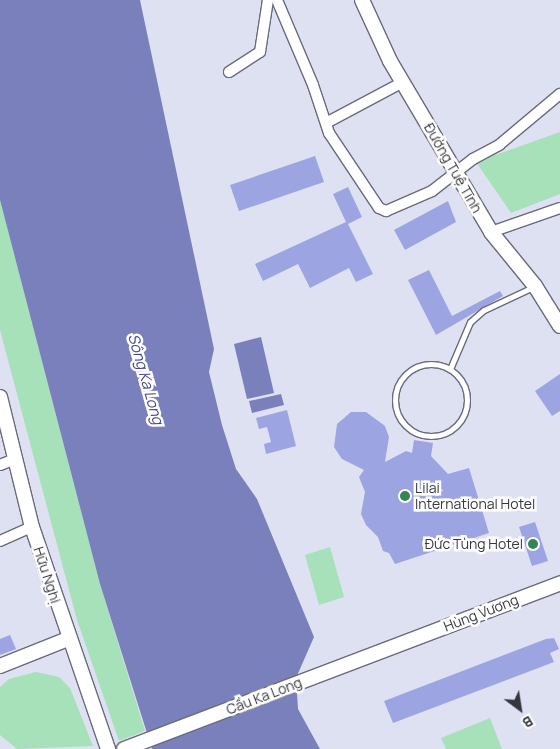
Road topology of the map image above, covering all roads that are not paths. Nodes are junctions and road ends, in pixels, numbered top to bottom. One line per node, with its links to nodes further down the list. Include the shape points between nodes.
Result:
1 (268, 0): 4 (street, via 260,52)
2 (277, 0): 7 (street)
3 (362, 0): 5 (street, Đường Tuệ Tĩnh)
4 (229, 72)
5 (402, 82): 7 (street); 8 (street, Đường Tuệ Tĩnh)
6 (560, 94): 8 (street, via 500,145)
7 (326, 123): 8 (street, via 379,208 386,211 432,191)
8 (455, 171): 10 (street, Đường Tuệ Tĩnh)
9 (560, 208): 10 (street)
10 (491, 232): 11 (street, Đường Tuệ Tĩnh)
11 (535, 286): 12 (street, Đường Tuệ Tĩnh); 13 (lane, via 484,310 470,322)
12 (560, 326)
13 (450, 369): 13 (lane, via 440,364 418,366 401,379 394,400 398,416 409,429 430,436 447,431 460,420 467,398 459,377)
14 (0, 397): 15 (street, Hữu Nghị)
15 (16, 458): 16 (street); 17 (street, Hữu Nghị)
16 (0, 465)
17 (32, 527): 18 (street); 20 (street, Hữu Nghị)
18 (0, 541)
19 (560, 583): 21 (street, Hùng Vương)
20 (68, 639): 22 (street); 23 (street, Hữu Nghị)
21 (403, 643): 24 (street, Cầu Ka Long)
22 (0, 666)
23 (108, 749)
24 (124, 749)

